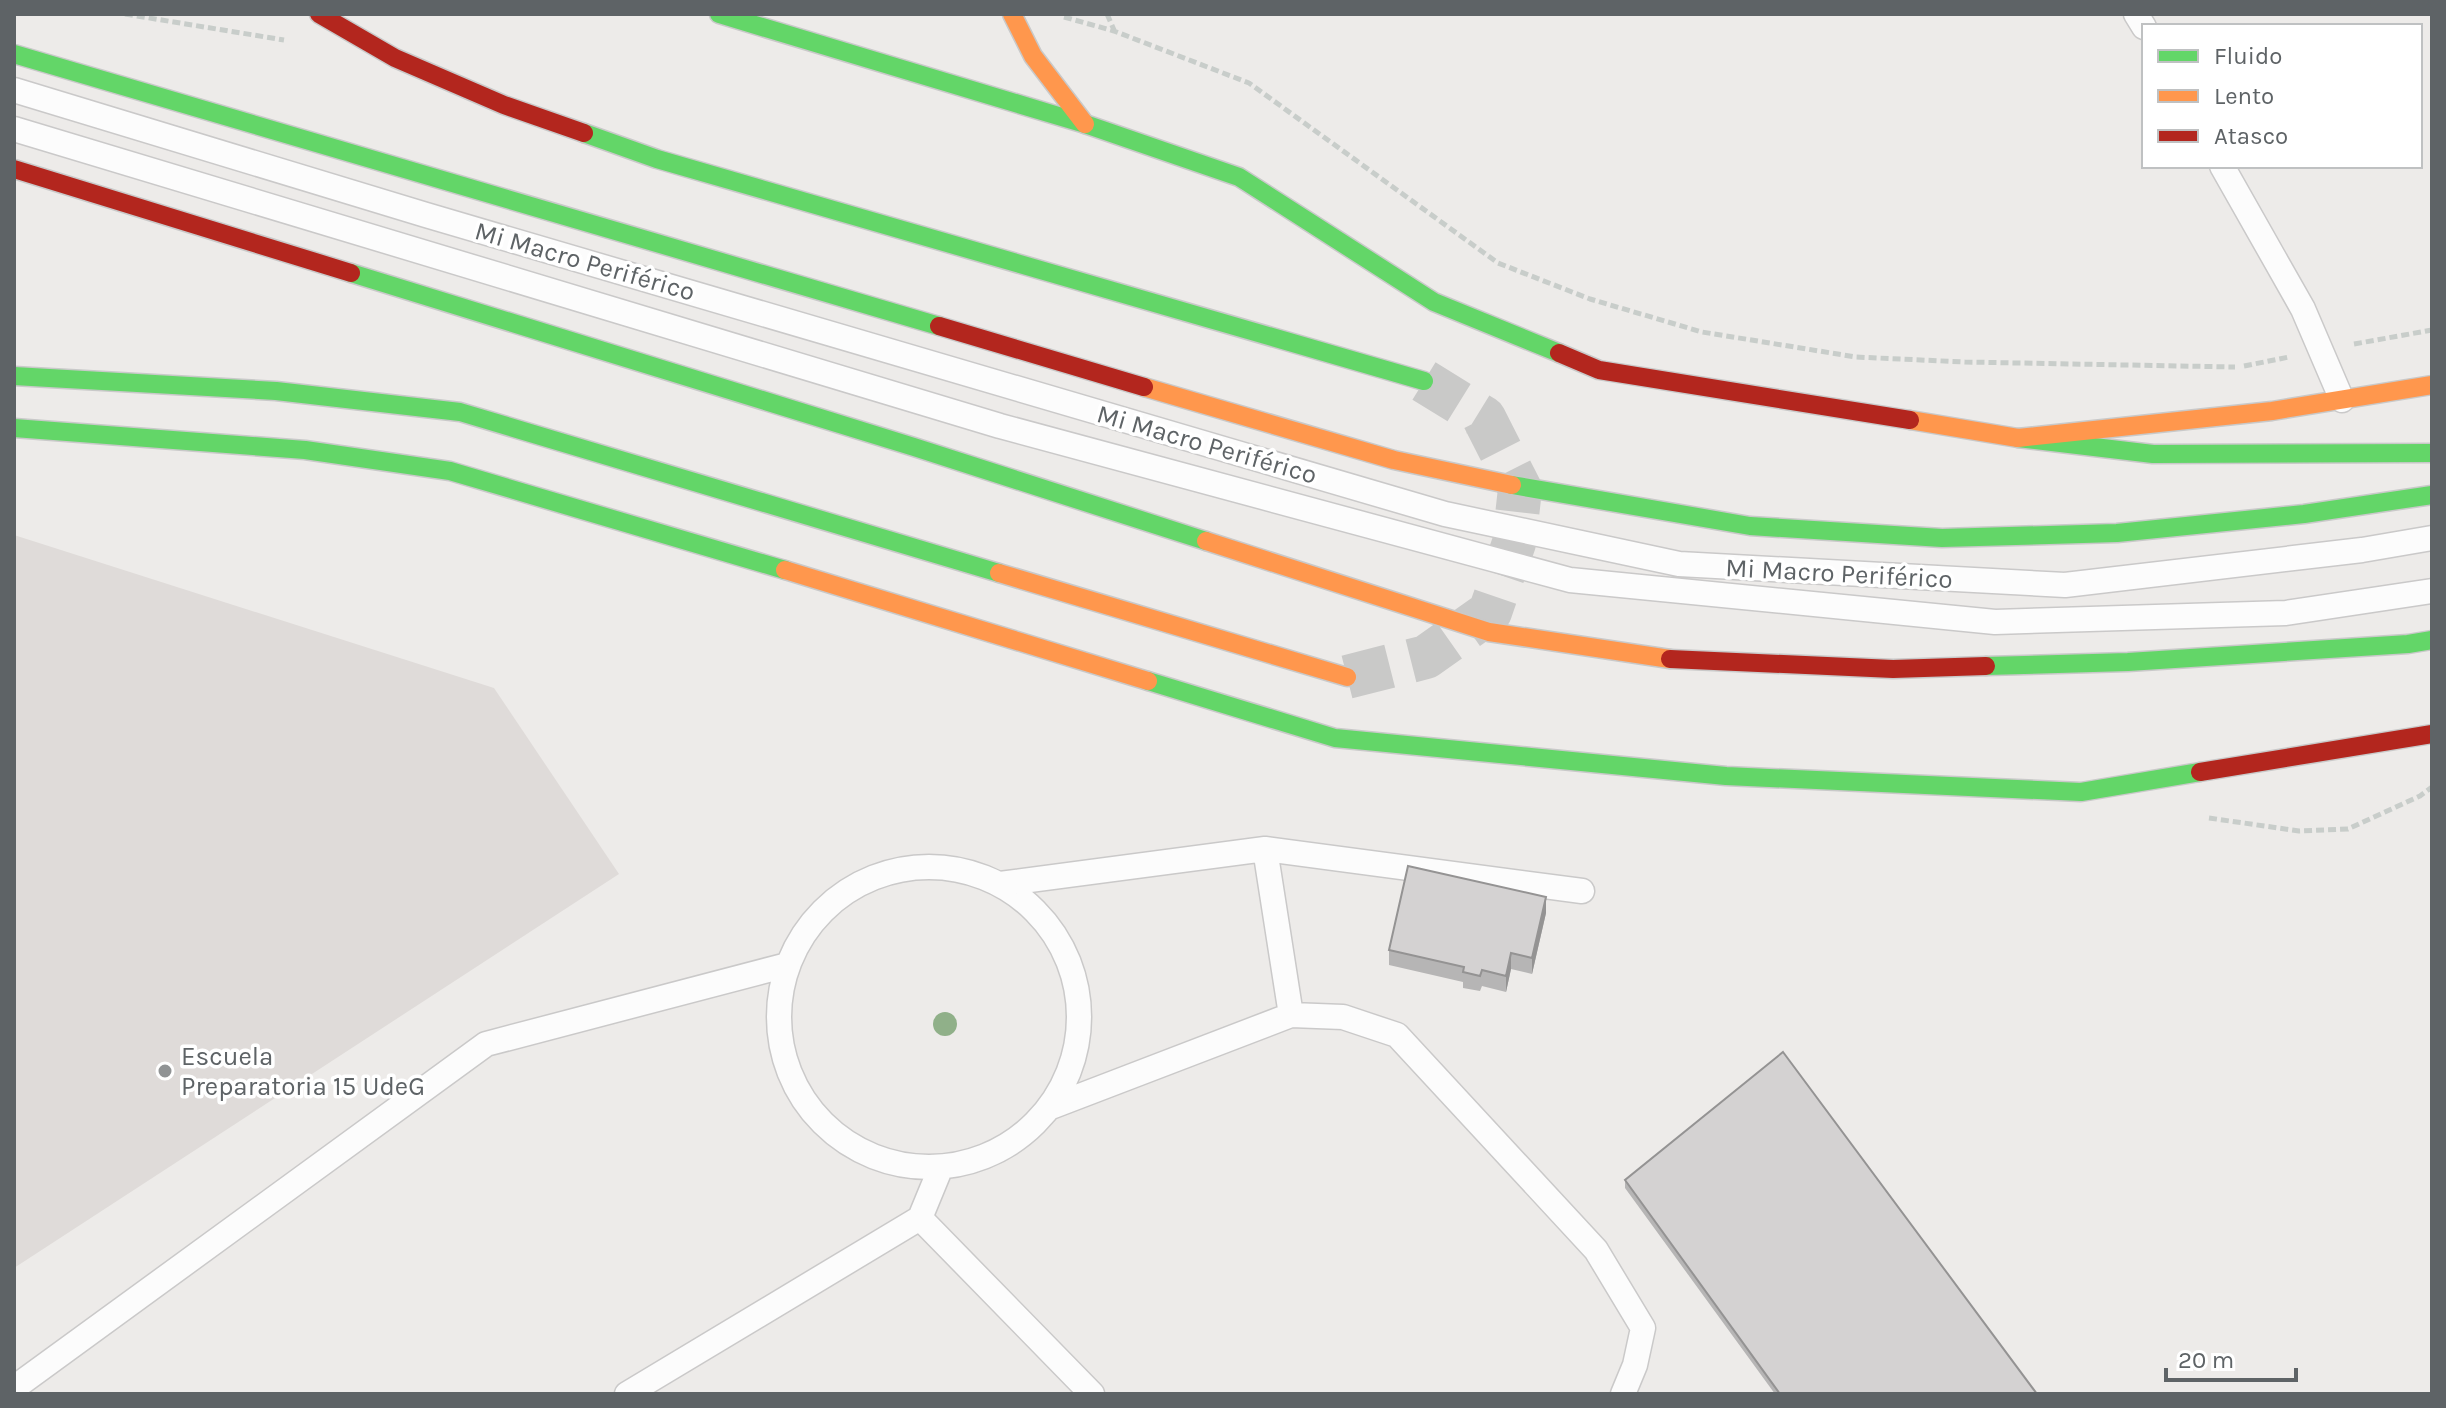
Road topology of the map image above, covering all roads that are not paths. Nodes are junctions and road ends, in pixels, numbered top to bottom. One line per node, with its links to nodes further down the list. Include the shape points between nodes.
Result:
1 (319, 14): 11 (main road, via 395,58 504,105 657,159)
2 (721, 14): 6 (main road)
3 (1012, 14): 6 (main road, via 1033,56)
4 (14, 54): 17 (main road, via 1394,460 1480,479 1750,526 1942,538 2117,533)
5 (14, 90): 18 (lane, Mi Macro Periférico, via 1445,514 1679,564 2065,585)
6 (1085, 124): 15 (main road, via 1239,177 1434,302 1599,370)
7 (14, 129): 19 (lane, Mi Macro Periférico, via 1000,426 1570,580 1995,622 2286,613)
8 (2223, 168): 13 (lane, via 2303,309)
9 (14, 169): 20 (main road, via 914,447 1489,632 1662,659 1893,669 2128,662)
10 (14, 376): 21 (main road, via 276,391 460,412)
11 (1424, 381)
12 (2432, 385): 13 (main road)
13 (2342, 400): 15 (main road)
14 (14, 428): 22 (main road, via 305,450 450,471 1335,738 1726,776 2081,792)
15 (2018, 438): 16 (main road, via 2153,454)
16 (2432, 453)
17 (2432, 495)
18 (2432, 538)
19 (2432, 591)
20 (2432, 640)
21 (1347, 677)
22 (2432, 734)
23 (1265, 849): 24 (lane); 25 (lane); 27 (lane)
24 (1000, 884): 26 (lane, via 951,867 900,868 851,887 812,921); 28 (lane, via 1041,915 1068,959 1080,1010 1074,1061)
25 (1582, 891)
26 (787, 965): 29 (lane, via 778,1014 786,1064 809,1107 845,1142 891,1163); 31 (lane, via 486,1044)
27 (1291, 1015): 28 (lane); 34 (lane, via 1343,1017 1397,1035 1596,1250 1643,1328)
28 (1051, 1107): 29 (lane, via 1020,1137 983,1158)
29 (941, 1167): 30 (lane)
30 (920, 1218): 32 (lane); 33 (lane)
31 (14, 1388)
32 (627, 1394)
33 (1092, 1394)
34 (1623, 1394)

